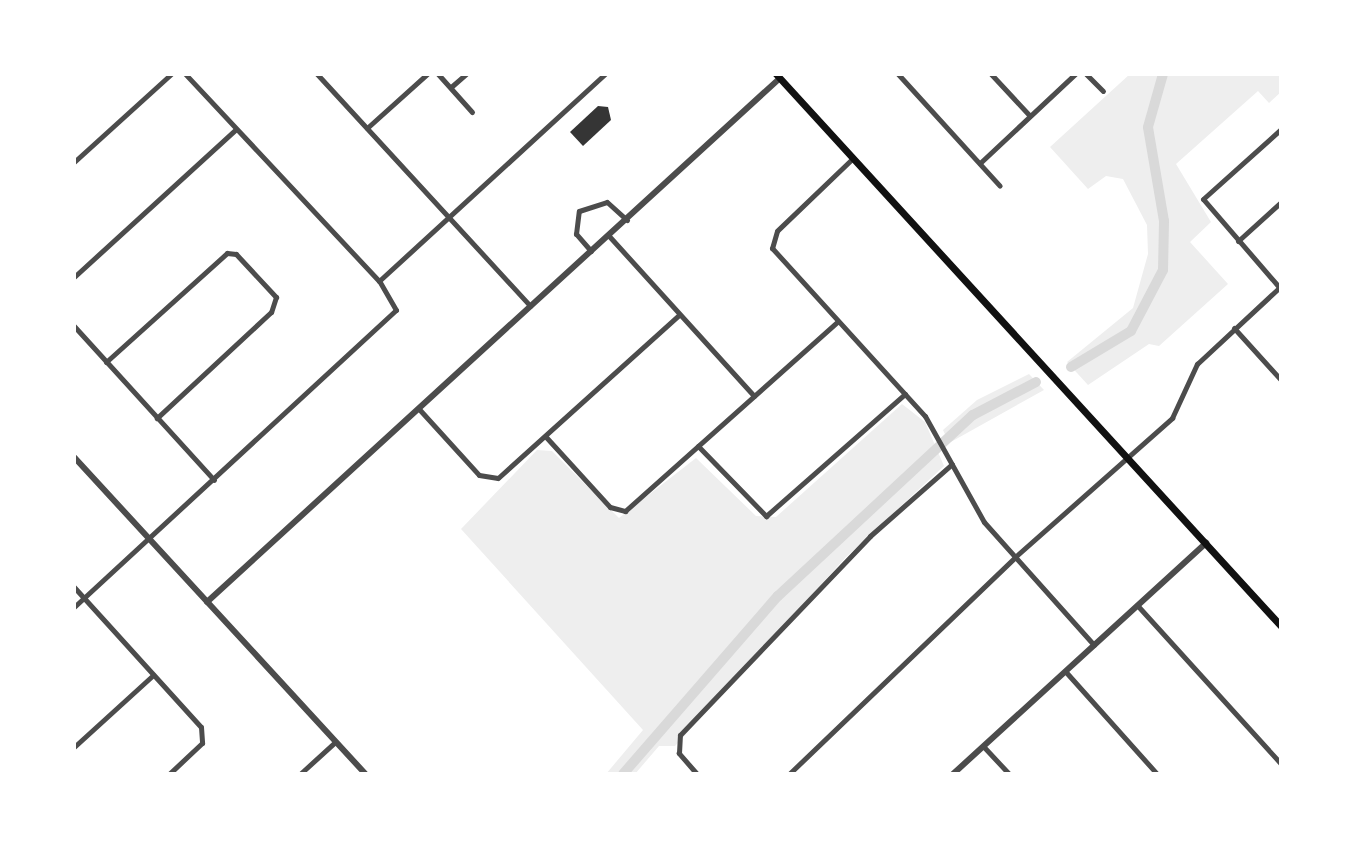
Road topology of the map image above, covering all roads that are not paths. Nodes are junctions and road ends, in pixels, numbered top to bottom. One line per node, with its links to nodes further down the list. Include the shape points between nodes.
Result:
1 (171, 74): 21 (street)
2 (185, 74): 18 (street)
3 (317, 74): 17 (street)
4 (427, 74): 17 (street)
5 (438, 74): 13 (street)
6 (466, 74): 13 (street)
7 (605, 74): 25 (street)
8 (898, 74): 22 (street)
9 (991, 74): 16 (street)
10 (1075, 74): 16 (street)
11 (1086, 74): 14 (street)
12 (781, 75): 20 (main road); 26 (street)
13 (451, 87): 15 (street)
14 (1103, 91)
15 (472, 112)
16 (1030, 116): 22 (street)
17 (367, 128): 25 (street)
18 (236, 129): 30 (street); 31 (street)
19 (1281, 129): 28 (street, via 1203,195)
20 (853, 158): 35 (street, via 771,242); 47 (main road)
21 (74, 162)
22 (980, 163): 23 (street)
23 (1000, 186)
24 (1281, 202): 28 (street)
25 (447, 216): 31 (street); 33 (street)
26 (627, 220): 27 (street); 29 (street, via 607,202 579,211 576,234)
27 (609, 236): 29 (street); 34 (street)
28 (1238, 241): 32 (street)
29 (591, 252): 33 (street)
30 (74, 277)
31 (379, 281): 49 (street, via 393,299 394,315)
32 (1280, 286): 37 (street)
33 (531, 307): 42 (street)
34 (679, 315): 41 (street); 44 (street)
35 (838, 321): 40 (street); 41 (street)
36 (74, 326): 38 (street)
37 (1234, 328): 39 (street); 47 (street, via 1197,364 1172,418)
38 (106, 362): 43 (street); 43 (street, via 227,253 236,254 276,297 271,312)
39 (1281, 380)
40 (905, 394): 45 (street, via 766,516); 48 (street)
41 (754, 396): 45 (street)
42 (419, 409): 44 (street, via 491,481); 55 (street)
43 (157, 418): 49 (street)
44 (546, 437): 45 (street, via 619,513)
45 (698, 446)
46 (74, 457): 50 (street)
47 (1127, 458): 51 (main road); 52 (street)
48 (952, 464): 52 (street, via 984,522); 69 (street, via 870,536 680,735 679,753)
49 (214, 480): 50 (street)
50 (149, 539): 54 (street); 55 (street)
51 (1206, 543): 56 (street); 58 (main road)
52 (1015, 557): 59 (street); 70 (street)
53 (74, 587): 54 (street)
54 (84, 598): 57 (street); 61 (street)
55 (207, 602): 62 (street)
56 (1137, 605): 59 (street); 65 (street)
57 (74, 607)
58 (1281, 626)
59 (1094, 645): 60 (street)
60 (1065, 671): 63 (street); 73 (street)
61 (153, 675): 64 (street); 66 (street, via 204,738)
62 (335, 742): 67 (street); 68 (street)
63 (983, 746): 71 (street); 72 (street)
64 (74, 747)
65 (1281, 764)
66 (169, 774)
67 (300, 774)
68 (365, 774)
69 (697, 774)
70 (789, 774)
71 (953, 774)
72 (1009, 774)
73 (1157, 774)

